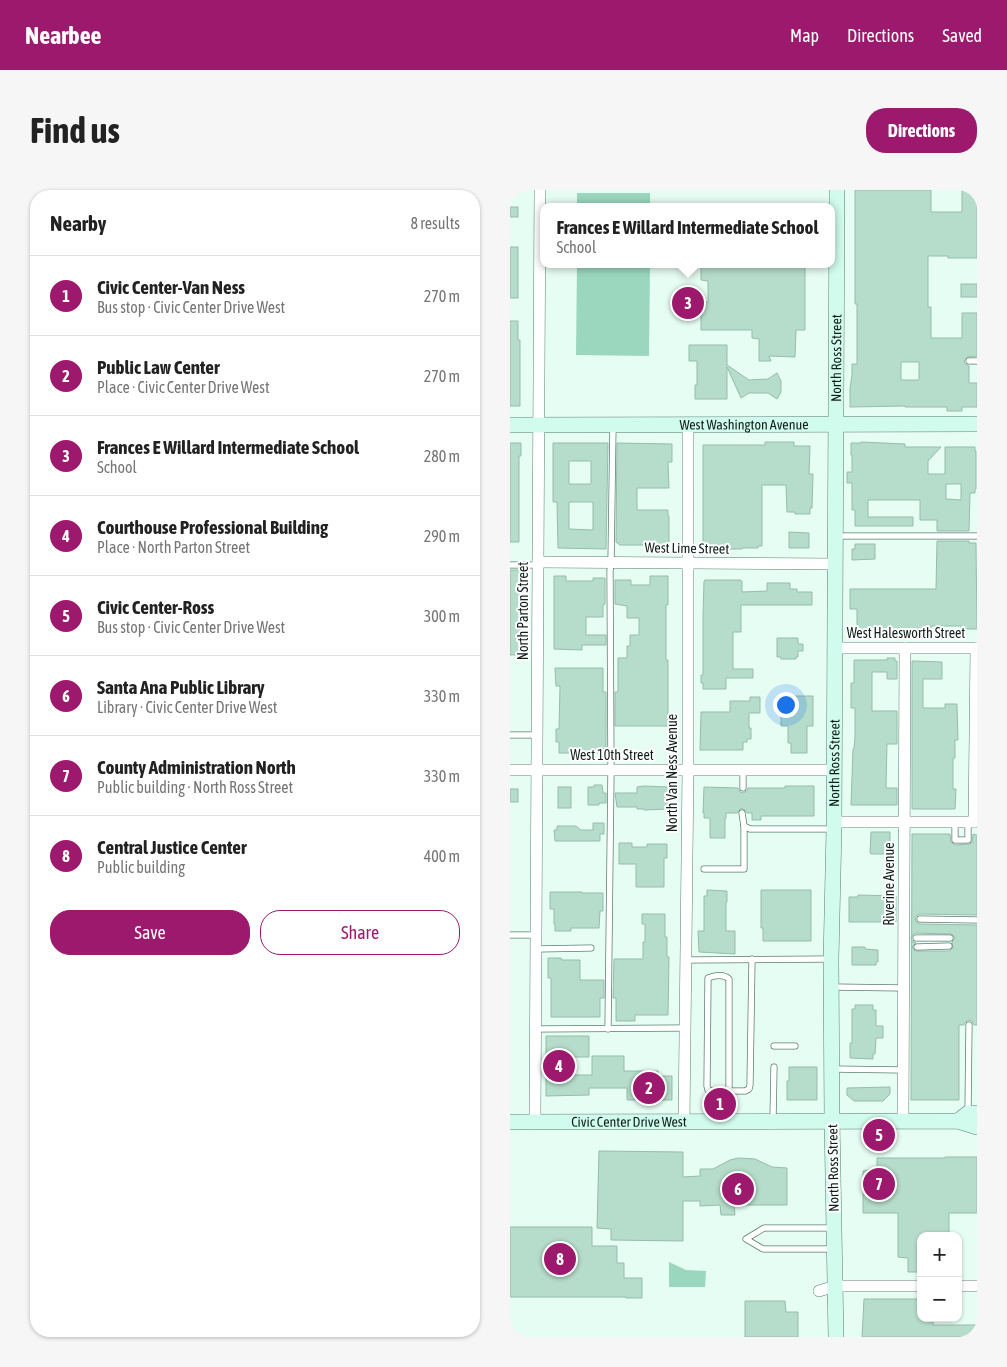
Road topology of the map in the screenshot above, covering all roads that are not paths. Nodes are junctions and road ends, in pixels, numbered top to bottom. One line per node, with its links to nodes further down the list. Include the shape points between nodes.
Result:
1 (540, 190): 8 (street, North Parton Street)
2 (837, 190): 5 (street, North Ross Street)
3 (970, 361): 4 (lane)
4 (977, 361)
5 (836, 424): 6 (street, West Washington Avenue); 10 (street, West Washington Avenue); 11 (street, North Ross Street)
6 (977, 424)
7 (510, 425): 8 (street, West Washington Avenue)
8 (539, 425): 9 (street, West Washington Avenue); 15 (street, North Parton Street)
9 (613, 425): 10 (street, West Washington Avenue); 13 (lane)
10 (688, 425): 14 (street, North Van Ness Avenue)
11 (835, 536): 12 (lane); 16 (street, North Ross Street)
12 (977, 536)
13 (612, 562): 14 (street, West Lime Street); 15 (street, West Lime Street); 25 (lane)
14 (687, 563): 16 (street, West Lime Street); 26 (street, North Van Ness Avenue)
15 (538, 564): 17 (lane); 22 (street, North Parton Street)
16 (835, 564): 18 (street, North Ross Street)
17 (510, 566)
18 (835, 648): 19 (street, West Halesworth Street); 28 (street, North Ross Street)
19 (905, 648): 20 (street, West Halesworth Street); 31 (street, Riverine Avenue)
20 (977, 648): 33 (street)
21 (510, 735): 22 (lane)
22 (537, 735): 24 (street, North Parton Street)
23 (510, 770): 24 (street, West 10th Street)
24 (537, 770): 25 (street, West 10th Street); 39 (street, North Parton Street)
25 (611, 770): 26 (street, West 10th Street); 55 (lane)
26 (688, 770): 27 (street, West 10th Street); 49 (street, North Van Ness Avenue)
27 (743, 770): 28 (street, West 10th Street); 29 (lane)
28 (834, 770): 35 (street, North Ross Street)
29 (743, 788)
30 (742, 813): 34 (lane)
31 (905, 822): 32 (street); 35 (street); 51 (street, Riverine Avenue)
32 (955, 822): 33 (street); 33 (lane, via 955,840 968,840)
33 (973, 822)
34 (744, 826): 35 (lane); 36 (lane, via 744,869)
35 (834, 826): 48 (street, North Ross Street)
36 (704, 869)
37 (920, 919): 38 (lane)
38 (977, 920)
39 (536, 935): 40 (lane); 46 (street, North Parton Street)
40 (510, 936)
41 (916, 938): 42 (lane)
42 (950, 938)
43 (917, 946): 44 (lane)
44 (949, 946)
45 (591, 948): 46 (lane)
46 (536, 949): 54 (street, North Parton Street)
47 (752, 959): 48 (lane); 49 (lane); 63 (lane, via 750,1085 745,1091)
48 (831, 959): 50 (street, North Ross Street)
49 (685, 960): 53 (street, North Van Ness Avenue)
50 (832, 988): 51 (lane); 61 (street, North Ross Street)
51 (904, 988): 62 (street, Riverine Avenue)
52 (969, 1025): 58 (lane)
53 (684, 1028): 55 (lane); 69 (street, North Van Ness Avenue)
54 (535, 1029): 55 (lane); 68 (street, North Parton Street)
55 (608, 1029)
56 (774, 1046): 57 (lane)
57 (795, 1046)
58 (969, 1052): 59 (lane); 64 (lane)
59 (977, 1052)
60 (774, 1067): 70 (lane)
61 (832, 1069): 62 (lane); 65 (street, North Ross Street)
62 (903, 1070): 66 (street, Riverine Avenue)
63 (729, 1091): 63 (lane, via 712,1092 707,1086 708,978 713,976 730,979)
64 (968, 1116): 66 (street, Civic Center Drive West); 71 (street, Civic Center Drive West, via 974,1127)
65 (832, 1121): 66 (street, Civic Center Drive West); 70 (street, Civic Center Drive West); 72 (street, North Ross Street)
66 (903, 1121)
67 (510, 1122): 68 (street, Civic Center Drive West)
68 (535, 1122): 69 (street, Civic Center Drive West)
69 (684, 1122): 70 (street, Civic Center Drive West)
70 (773, 1122)
71 (977, 1126)
72 (834, 1228): 73 (street, North Ross Street); 73 (lane, via 764,1228 746,1239 762,1248)
73 (834, 1248): 74 (street, North Ross Street)
74 (835, 1286): 75 (street); 78 (street); 79 (street, North Ross Street)
75 (917, 1286)
76 (962, 1286): 77 (street)
77 (977, 1286)
78 (819, 1291)
79 (836, 1337)

